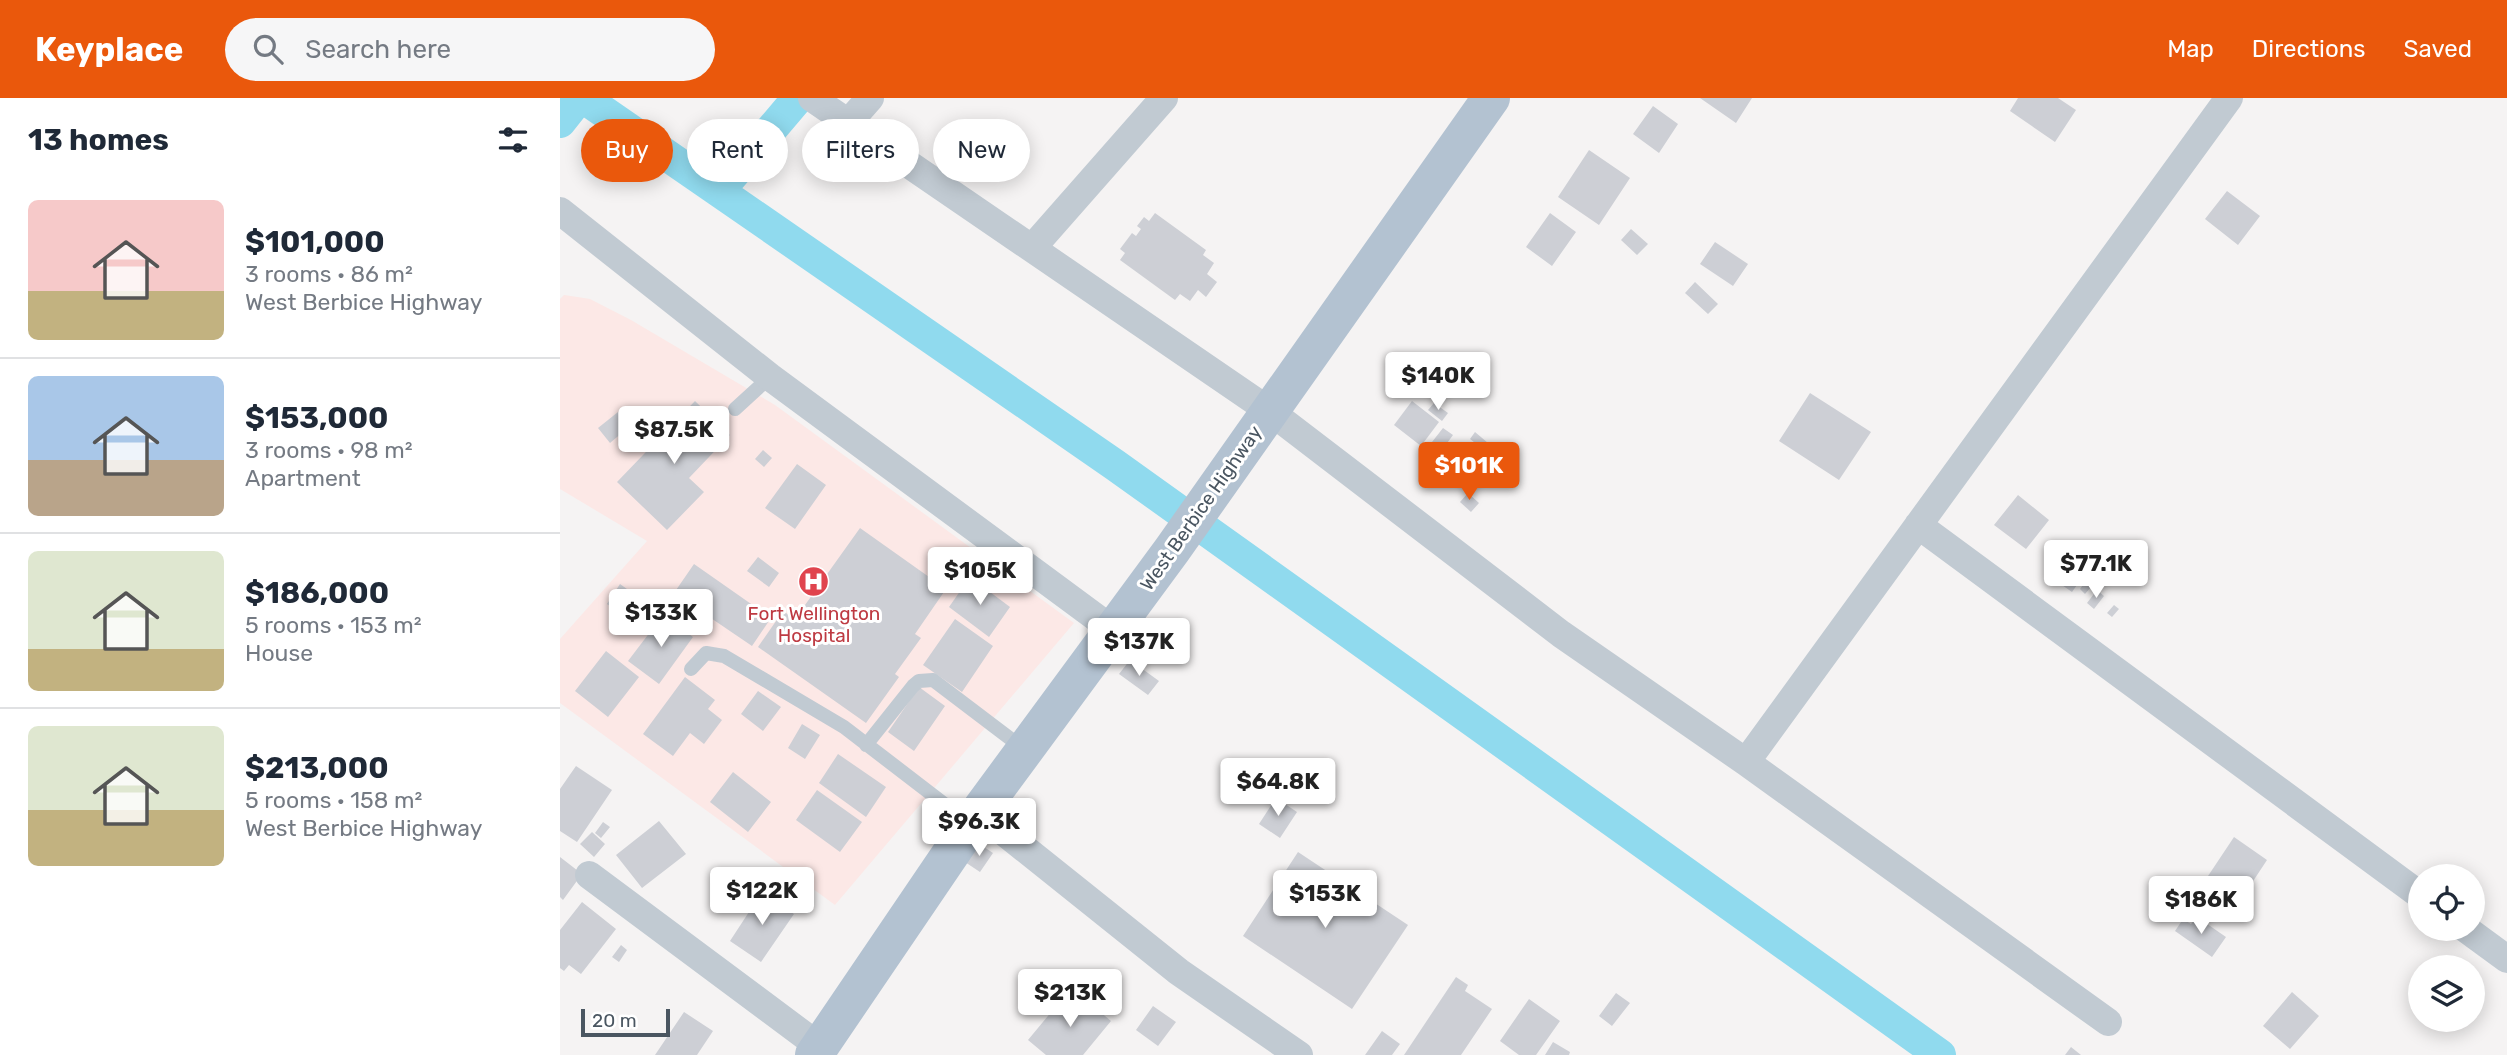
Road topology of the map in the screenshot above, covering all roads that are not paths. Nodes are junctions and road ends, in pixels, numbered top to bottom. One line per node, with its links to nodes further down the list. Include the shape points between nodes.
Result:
1 (812, 98): 6 (street)
2 (870, 98): 7 (street)
3 (1164, 98): 10 (street)
4 (1492, 98): 13 (main road, West Berbice Highway)
5 (2229, 98): 14 (street)
6 (844, 119)
7 (851, 119)
8 (919, 171): 10 (street)
9 (560, 211): 11 (street)
10 (1032, 248): 13 (street)
11 (770, 377): 12 (lane); 15 (street)
12 (735, 409)
13 (1261, 423): 15 (main road, West Berbice Highway); 19 (street)
14 (1918, 525): 19 (street); 22 (street)
15 (1113, 630): 18 (main road, West Berbice Highway)
16 (691, 669): 17 (lane, via 706,653 724,656 795,696)
17 (866, 745): 18 (lane, via 913,686 933,680); 20 (lane)
18 (1025, 750): 20 (main road, West Berbice Highway)
19 (1746, 762): 25 (street)
20 (975, 818): 26 (main road, West Berbice Highway); 27 (street, via 1179,972)
21 (589, 875): 26 (street)
22 (2408, 886)
23 (2482, 941): 24 (street)
24 (2507, 959)
25 (2108, 1022)
26 (817, 1051)
27 (1299, 1055)

